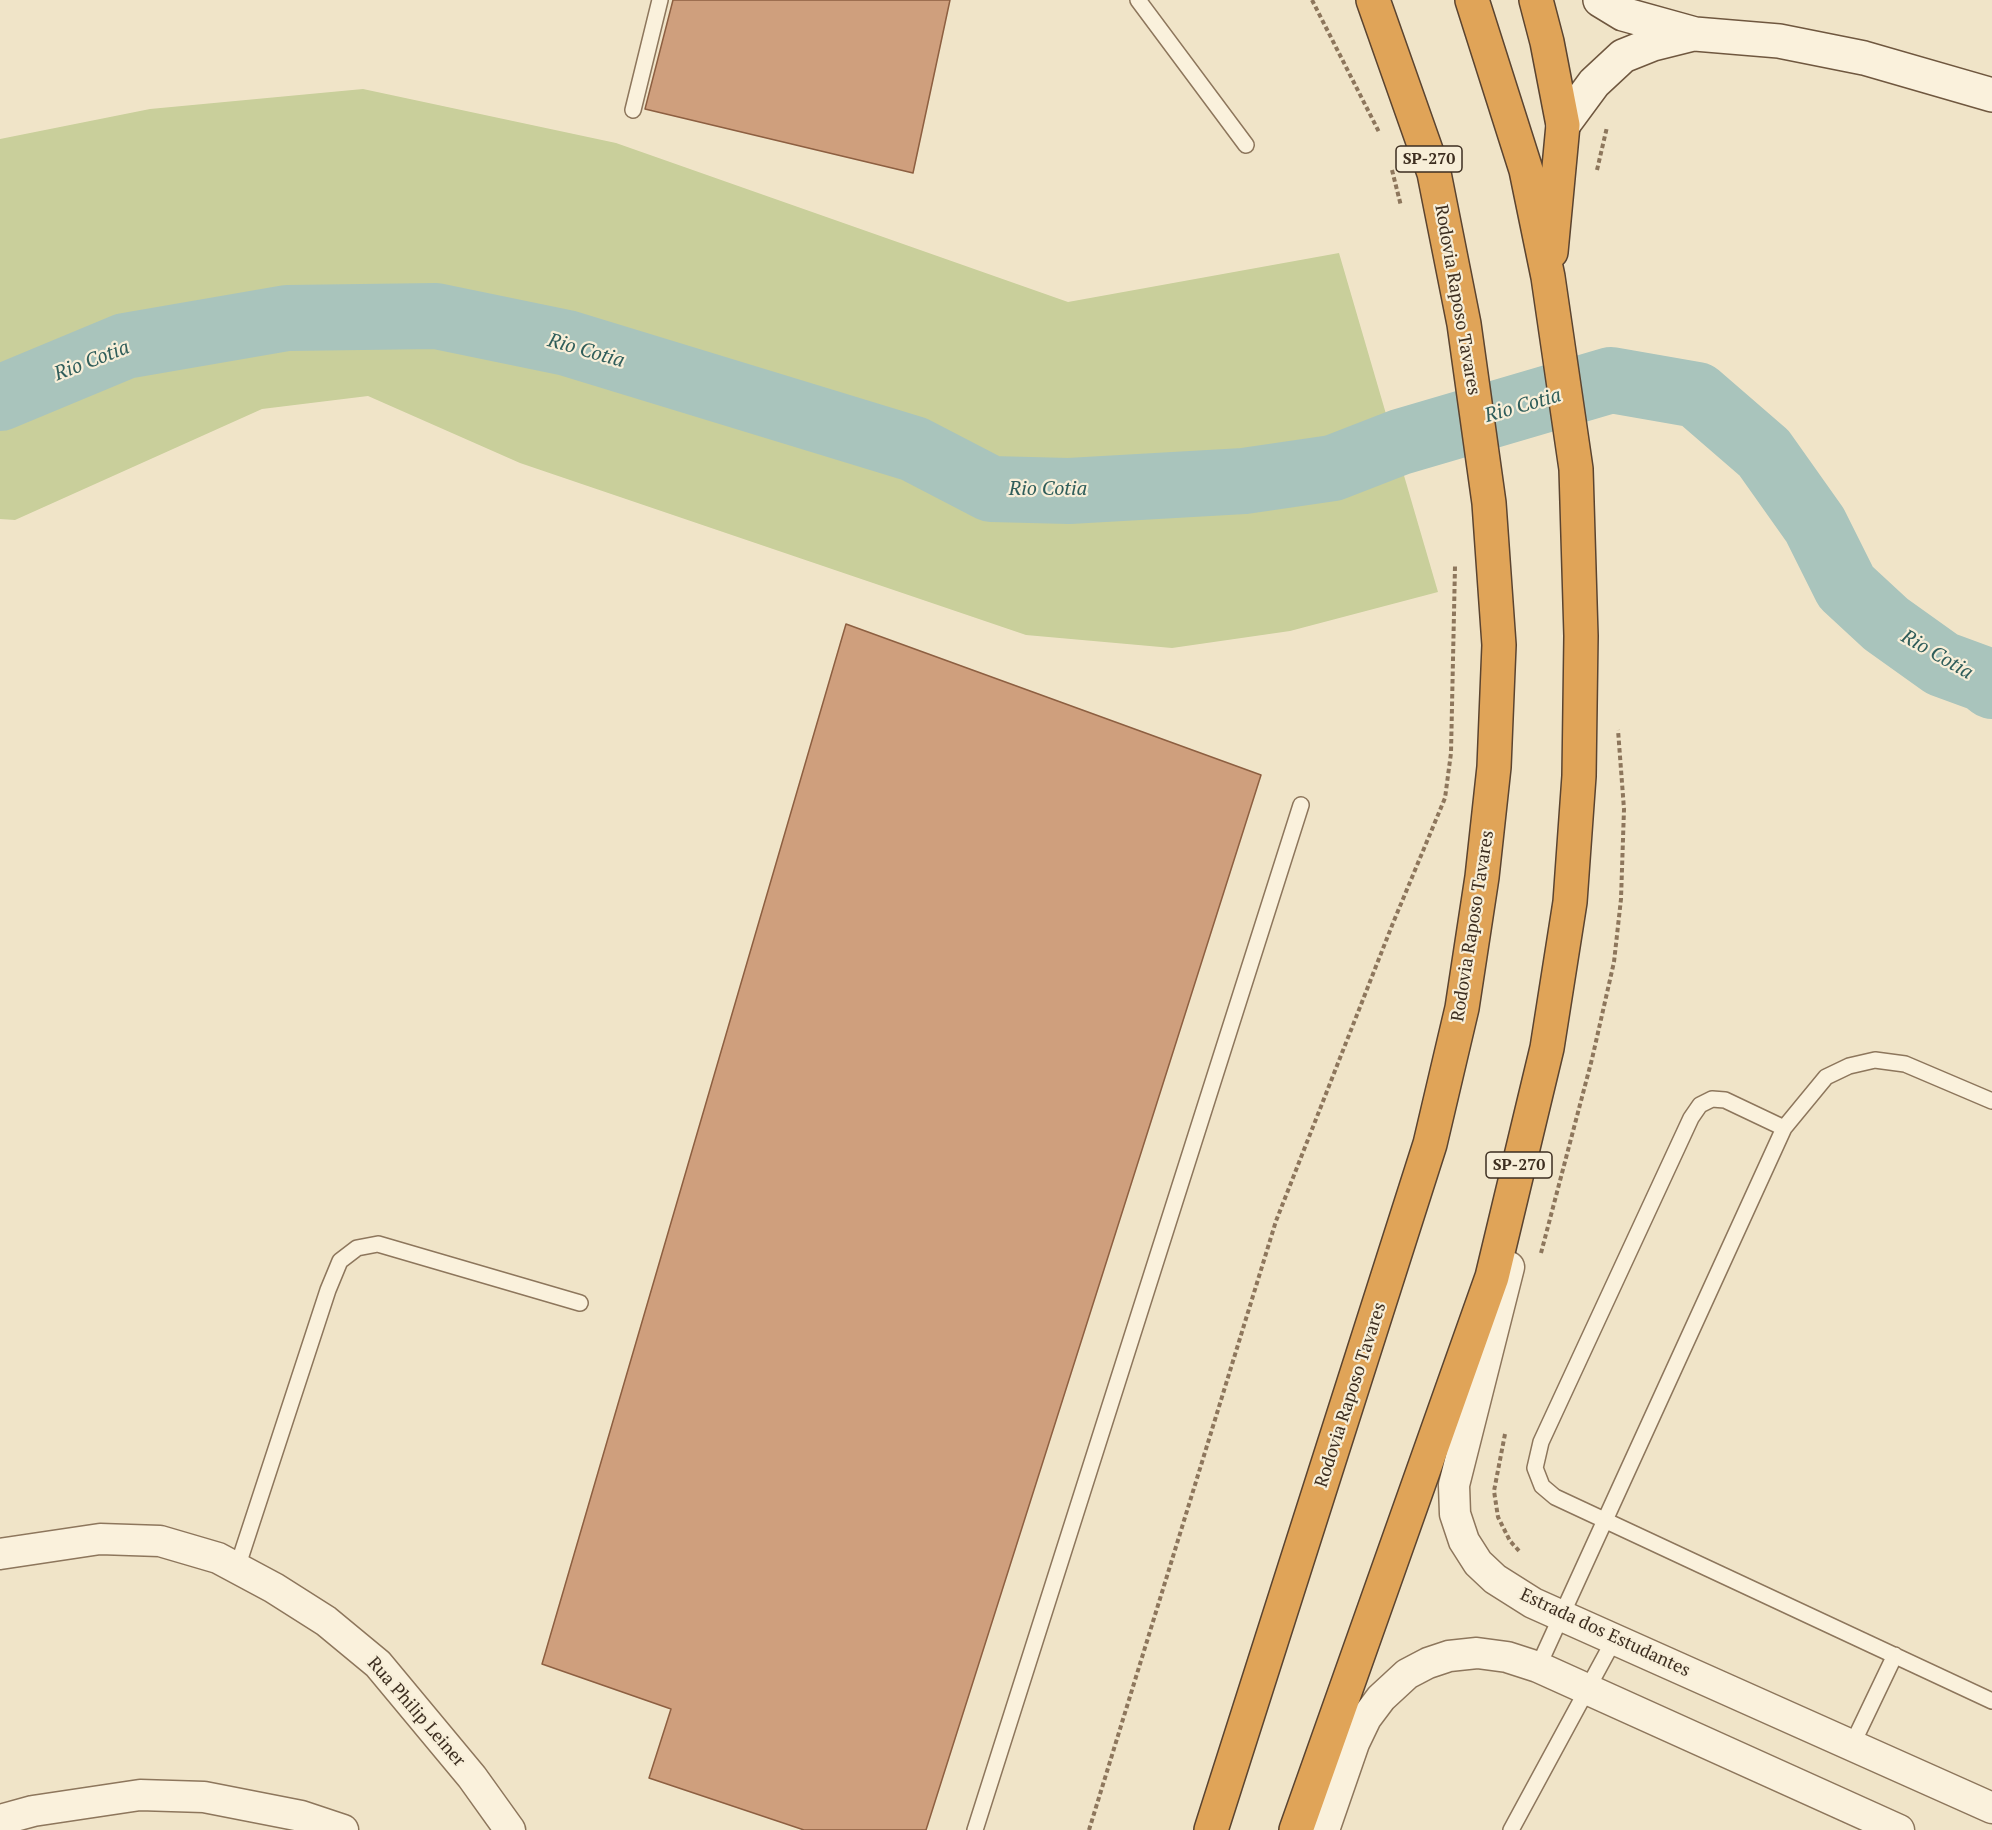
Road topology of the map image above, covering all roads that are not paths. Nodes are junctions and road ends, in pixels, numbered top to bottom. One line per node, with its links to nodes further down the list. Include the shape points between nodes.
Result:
1 (660, 0): 9 (lane)
2 (1138, 0): 11 (lane)
3 (1373, 0): 33 (highway, Rodovia Raposo Tavares / SP-270, via 1434,173 1464,324 1489,503 1499,645 1494,767 1462,1008 1430,1144)
4 (1472, 0): 12 (highway, SP-270, via 1526,170)
5 (1536, 0): 10 (highway)
6 (1600, 0): 7 (main road, via 1623,14)
7 (1695, 34): 8 (main road, via 1779,41 1864,58); 10 (main road, via 1623,56 1594,83)
8 (1992, 95)
9 (633, 110)
10 (1563, 125): 12 (highway)
11 (1246, 145)
12 (1548, 277): 14 (highway, SP-270, via 1576,469 1581,636 1579,776 1570,902)
13 (1301, 805): 32 (lane)
14 (1547, 1048): 21 (street, Estrada dos Estudantes, via 1524,1205 1454,1485 1455,1514 1464,1541 1478,1563 1533,1603); 34 (highway, SP-270, via 1492,1277)
15 (1992, 1101): 16 (lane, via 1905,1064 1875,1060 1826,1077)
16 (1784, 1128): 18 (lane); 18 (lane, via 1725,1100 1712,1099 1700,1105 1541,1442 1535,1468 1542,1486 1555,1497)
17 (580, 1303): 20 (lane, via 378,1244 357,1248 340,1261)
18 (1606, 1522): 21 (lane); 23 (lane)
19 (0, 1554): 20 (street, Rua Philip Leiner, via 100,1539 160,1541 218,1558)
20 (237, 1568): 31 (street, Rua Philip Leiner, via 326,1622 378,1664 472,1777)
21 (1562, 1614): 22 (street, Estrada dos Estudantes); 24 (lane)
22 (1615, 1638): 25 (lane); 27 (street, Estrada dos Estudantes)
23 (1895, 1655): 26 (lane); 27 (lane)
24 (1538, 1667): 25 (street); 35 (street, via 1477,1653 1449,1656 1407,1674 1366,1718)
25 (1587, 1689): 36 (lane); 37 (street)
26 (1992, 1701)
27 (1852, 1745): 28 (street, Estrada dos Estudantes)
28 (1992, 1808)
29 (0, 1820): 30 (street, via 33,1811 151,1796 204,1797 301,1816)
30 (343, 1830)
31 (510, 1830)
32 (975, 1830)
33 (1211, 1830)
34 (1296, 1830)
35 (1324, 1830)
36 (1511, 1830)
37 (1899, 1830)

